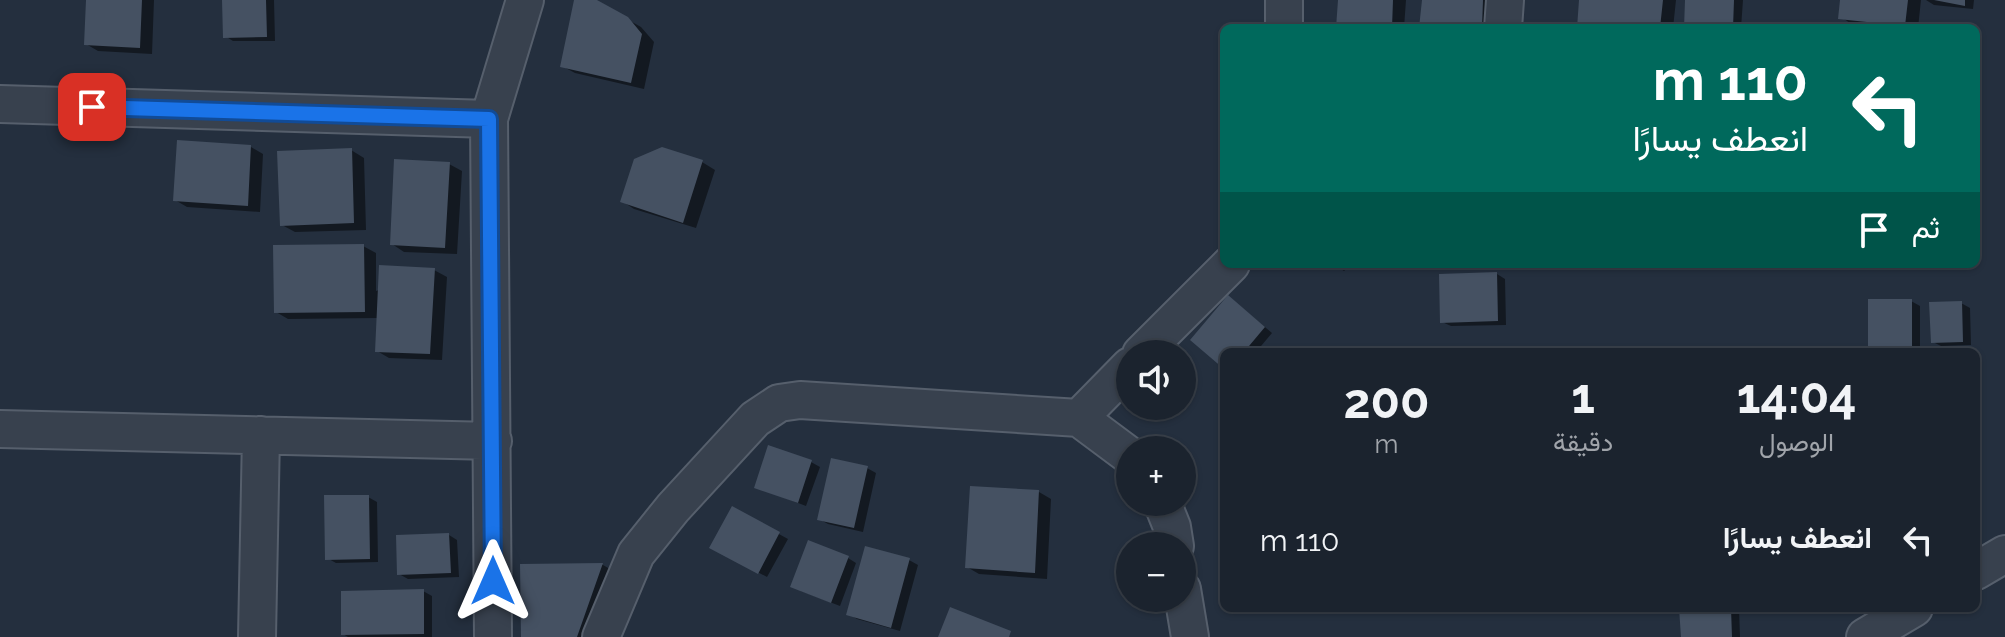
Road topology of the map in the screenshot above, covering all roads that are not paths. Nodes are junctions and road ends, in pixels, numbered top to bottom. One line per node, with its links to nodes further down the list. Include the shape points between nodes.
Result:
1 (525, 0): 7 (street)
2 (1284, 0): 4 (street)
3 (1505, 0): 5 (street)
4 (1284, 24)
5 (1503, 24)
6 (0, 104): 7 (street)
7 (489, 119): 14 (street)
8 (1227, 268): 9 (street)
9 (1155, 340)
10 (1116, 380): 11 (street)
11 (1079, 418): 15 (street); 22 (street, via 800,400 779,403 755,419 636,554)
12 (0, 429): 13 (street)
13 (261, 435): 14 (street); 20 (street)
14 (493, 441): 21 (street)
15 (1116, 446)
16 (2005, 554): 17 (street)
17 (1980, 569)
18 (1186, 612): 23 (street)
19 (1907, 612): 24 (street)
20 (257, 637)
21 (493, 637)
22 (601, 637)
23 (1190, 637)
24 (1865, 637)

